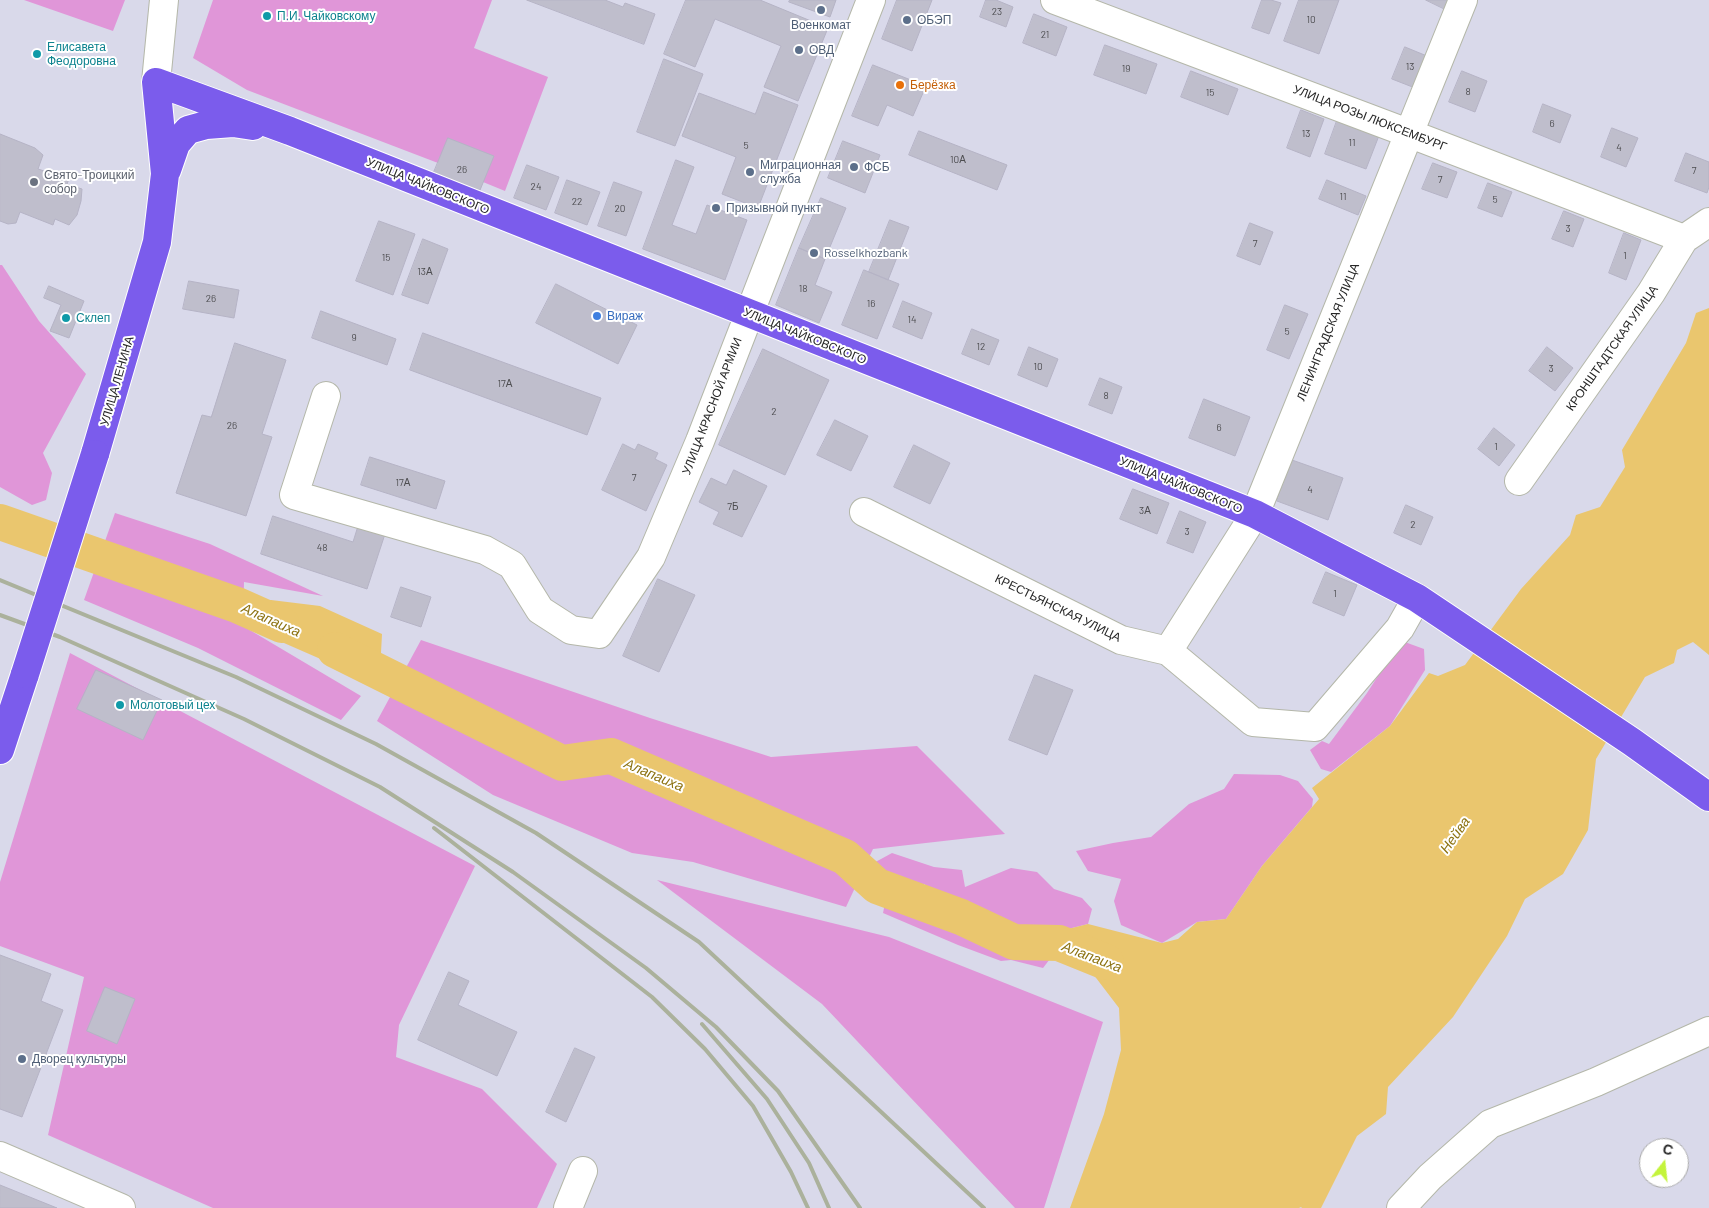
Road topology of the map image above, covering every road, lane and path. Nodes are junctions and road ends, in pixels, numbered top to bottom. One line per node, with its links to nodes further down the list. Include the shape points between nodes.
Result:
1 (164, 0): 5 (street, УЛИЦА ЛЕНИНА)
2 (870, 0): 11 (street, УЛИЦА КРАСНОЙ АРМИИ)
3 (1055, 0): 7 (street, УЛИЦА РОЗЫ ЛЮКСЕМБУРГ)
4 (1463, 0): 7 (street, ЛЕНИНГРАДСКАЯ УЛИЦА)
5 (156, 82): 6 (main road, УЛИЦА ЧАЙКОВСКОГО); 8 (main road, УЛИЦА ЛЕНИНА)
6 (290, 131): 8 (main road, via 233,123 188,130 176,144); 11 (main road, УЛИЦА ЧАЙКОВСКОГО)
7 (1408, 133): 10 (street, УЛИЦА РОЗЫ ЛЮКСЕМБУРГ); 15 (street, ЛЕНИНГРАДСКАЯ УЛИЦА)
8 (165, 174): 18 (main road, УЛИЦА ЛЕНИНА, bridge, via 158,242 96,454)
9 (1709, 222): 10 (street, КРОНШТАДТСКАЯ УЛИЦА)
10 (1684, 239): 13 (street, КРОНШТАДТСКАЯ УЛИЦА, via 1651,292)
11 (748, 313): 12 (street, УЛИЦА КРАСНОЙ АРМИИ, via 700,441 651,557 599,634 571,630 540,610 512,565 486,550 294,495); 15 (main road, УЛИЦА ЧАЙКОВСКОГО)
12 (326, 396)
13 (1519, 481)
14 (864, 512): 17 (street, КРЕСТЬЯНСКАЯ УЛИЦА, via 1121,640)
15 (1255, 514): 16 (main road, УЛИЦА ЧАЙКОВСКОГО); 17 (street, ЛЕНИНГРАДСКАЯ УЛИЦА)
16 (1417, 598): 17 (street, КРЕСТЬЯНСКАЯ УЛИЦА, via 1400,628 1315,727 1253,722); 19 (main road, УЛИЦА ЧАЙКОВСКОГО)
17 (1168, 651)
18 (0, 750)
19 (1709, 797)
20 (1709, 1031): 25 (street, via 1596,1082 1490,1124 1430,1177)
21 (0, 1156): 23 (street)
22 (583, 1171): 24 (street)
23 (121, 1208)
24 (568, 1208)
25 (1401, 1208)

